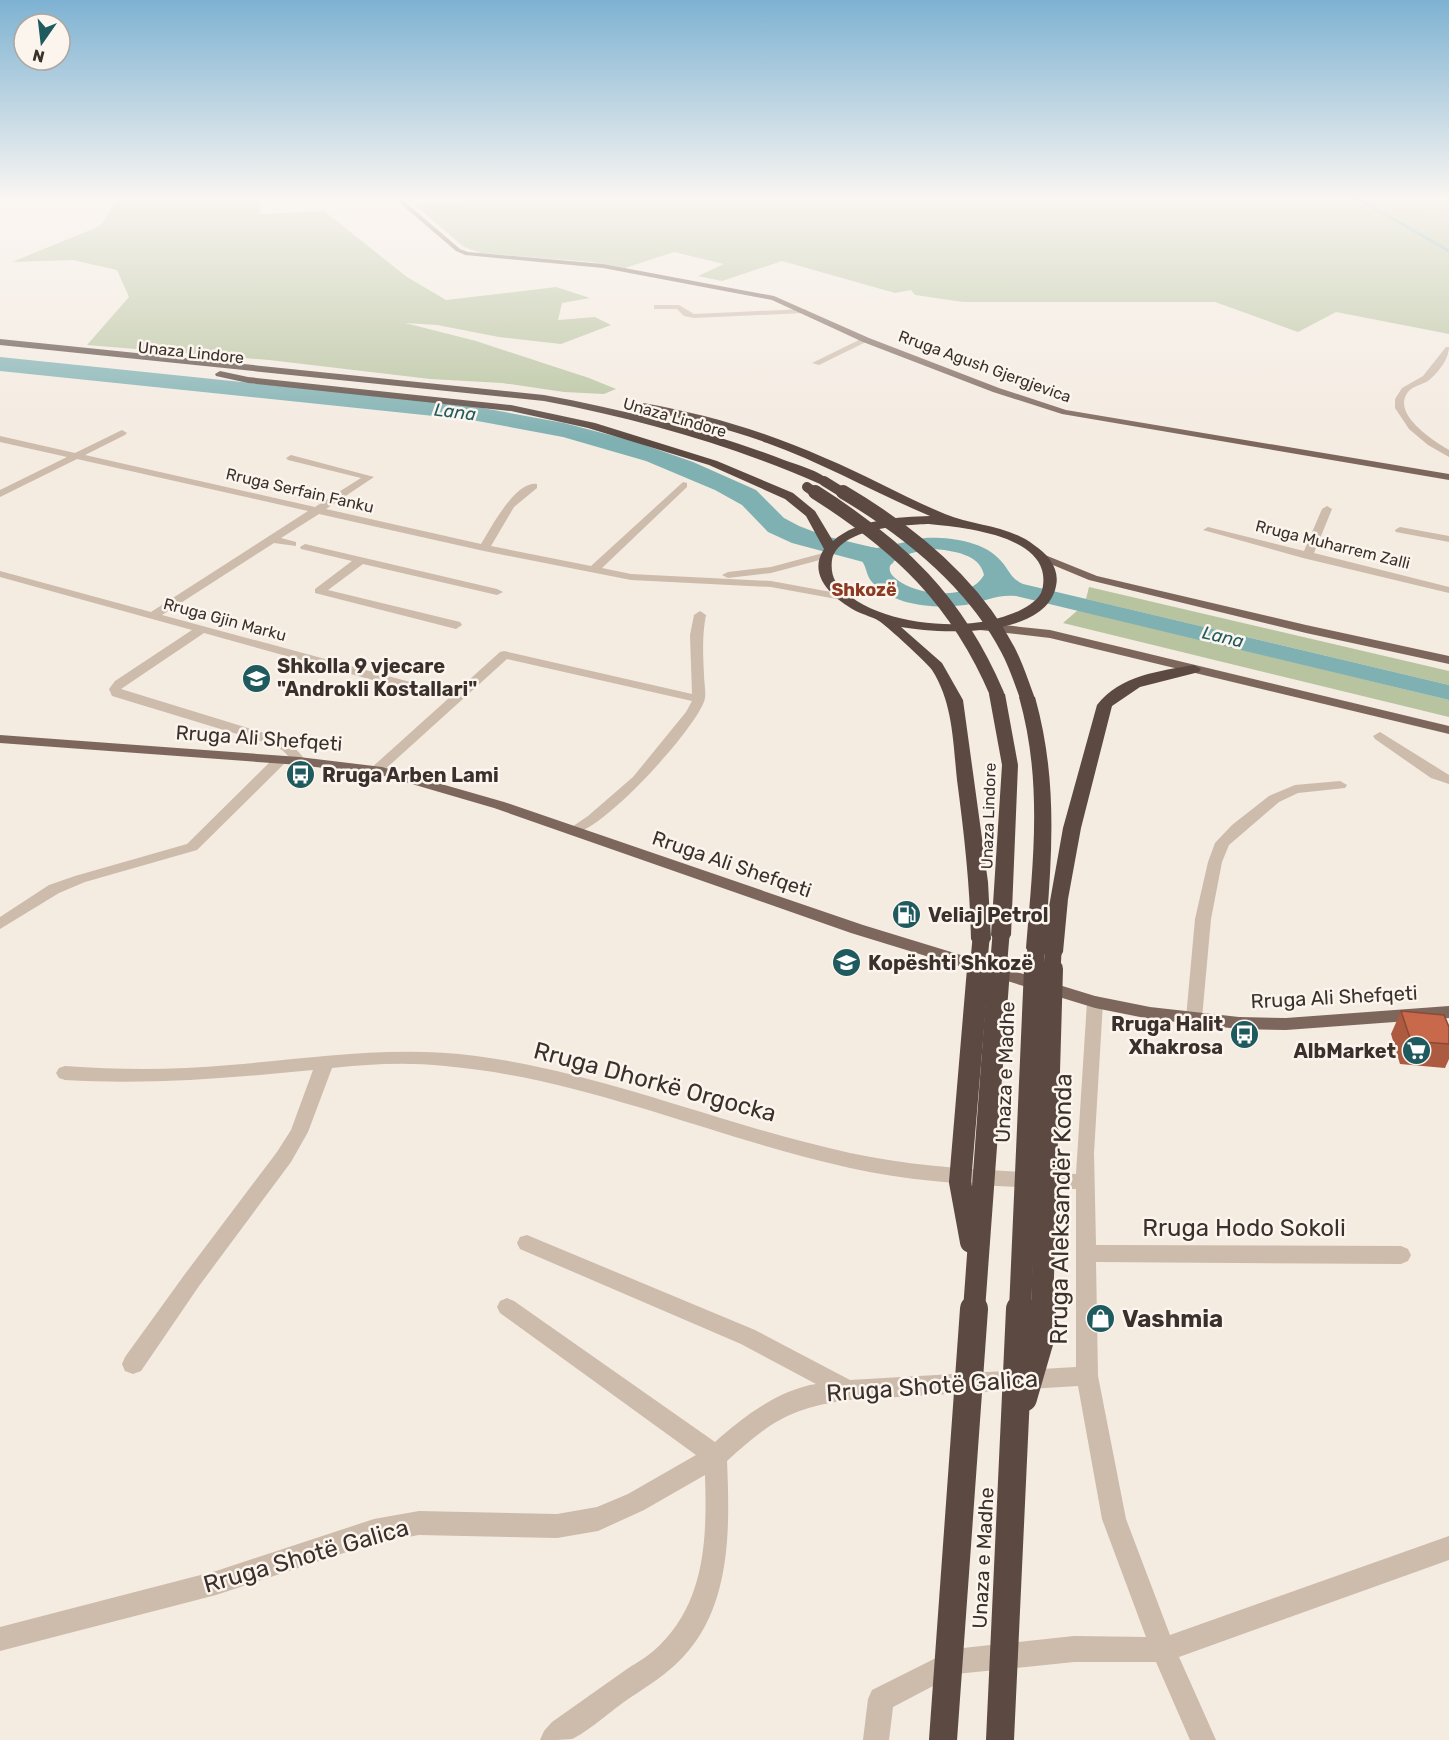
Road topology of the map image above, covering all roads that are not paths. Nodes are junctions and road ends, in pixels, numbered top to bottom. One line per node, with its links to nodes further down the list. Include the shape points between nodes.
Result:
1 (663, 278): 3 (main road, Rruga Agush Gjergjevica, via 774,298)
2 (657, 307): 3 (street, via 679,307 694,316)
3 (804, 311): 4 (main road, Rruga Agush Gjergjevica)
4 (866, 340): 8 (street); 17 (main road, Rruga Agush Gjergjevica, via 1065,412)
5 (0, 342): 9 (highway, Unaza Lindore)
6 (1449, 349): 13 (street, via 1429,376 1405,390 1399,403 1414,430)
7 (0, 352): 10 (highway, Unaza Lindore)
8 (816, 363)
9 (242, 366): 15 (highway, Unaza Lindore, via 558,400 685,428); 23 (highway, via 572,396 676,412 804,453)
10 (220, 374): 31 (highway, via 511,408 591,425 751,478 800,504 824,533); 61 (highway, Unaza Lindore, bridge, via 523,404 638,426 757,464 807,487 876,532 919,570 961,623 987,668 996,694 1010,765)
11 (122, 433): 14 (street)
12 (0, 439): 14 (street, Rruga Serfain Fanku)
13 (1449, 454)
14 (75, 456): 20 (street); 22 (street, Rruga Serfain Fanku)
15 (773, 457): 62 (highway, Unaza e Madhe, bridge, via 868,505 908,535 946,569 979,607 1007,649 1039,739 1044,786)
16 (291, 458): 22 (street, via 369,477)
17 (1449, 477)
18 (683, 485): 35 (street)
19 (533, 486): 30 (street, via 510,505)
20 (0, 494)
21 (1327, 509): 33 (street)
22 (317, 511): 26 (street); 30 (street, Rruga Serfain Fanku)
23 (958, 523): 31 (highway, via 902,521 876,526 844,538); 32 (highway, via 1010,537)
24 (1208, 530): 33 (street, Rruga Muharrem Zalli)
25 (1400, 530): 27 (street)
26 (272, 539): 28 (street); 42 (street)
27 (1449, 539)
28 (292, 544)
29 (305, 548): 34 (street)
30 (484, 548): 35 (street, Rruga Serfain Fanku)
31 (829, 552): 37 (street, Rruga Serfain Fanku, via 771,570); 40 (highway, via 824,568 828,582)
32 (1040, 556): 45 (highway, via 1051,575 1050,589 1041,603 1023,614); 47 (main road, via 1093,578)
33 (1307, 556): 38 (street, Rruga Muharrem Zalli)
34 (361, 560): 39 (street); 44 (street, via 319,591)
35 (594, 569): 37 (street, Rruga Serfain Fanku, via 647,579)
36 (0, 574): 42 (street, Rruga Gjin Marku)
37 (684, 580): 40 (street, Rruga Serfain Fanku, via 771,584)
38 (1449, 590)
39 (497, 592)
40 (842, 597): 43 (highway)
41 (700, 615): 50 (street, via 696,636)
42 (152, 616): 46 (street, Rruga Gjin Marku)
43 (882, 618): 45 (highway, via 942,628); 61 (highway, via 937,666 955,700)
44 (456, 625)
45 (972, 627): 48 (main road, via 1050,634)
46 (201, 630): 49 (street, Rruga Gjin Marku); 55 (street, via 119,684 116,693 272,740 287,747)
47 (1449, 660)
48 (1194, 669): 51 (main road); 62 (highway, via 1134,682 1105,705)
49 (442, 694)
50 (699, 699): 56 (street, via 504,655); 59 (street, via 638,780)
51 (1449, 730)
52 (1380, 736): 57 (street)
53 (0, 740): 54 (main road, Rruga Ali Shefqeti)
54 (280, 760): 55 (main road, Rruga Ali Shefqeti); 60 (street, via 192,847 54,889)
55 (299, 761): 56 (main road, Rruga Ali Shefqeti)
56 (376, 770): 59 (main road, Rruga Ali Shefqeti, via 442,787)
57 (1449, 780)
58 (1340, 785): 65 (street, via 1295,789 1274,799 1222,843 1203,919)
59 (573, 831): 63 (main road, Rruga Ali Shefqeti, via 835,922)
60 (0, 924)
61 (991, 937): 82 (highway, Unaza e Madhe, bridge, via 976,1270)
62 (1045, 950): 83 (highway, Unaza e Madhe, bridge)
63 (1095, 1002): 65 (main road, Rruga Ali Shefqeti); 68 (street, Rruga Aleksandër Konda)
64 (1449, 1012): 65 (main road, Rruga Ali Shefqeti, via 1286,1024)
65 (1194, 1018)
66 (325, 1062): 67 (street, Rruga Dhorkë Orgocka, via 202,1074); 68 (street, Rruga Dhorkë Orgocka, via 403,1057 467,1062 575,1081 852,1161 953,1176); 73 (street, via 299,1132 284,1157)
67 (66, 1073)
68 (1086, 1182): 70 (street, Rruga Aleksandër Konda)
69 (527, 1243): 75 (street, via 748,1336)
70 (1087, 1253): 71 (street, Rruga Hodo Sokoli); 74 (street, Rruga Aleksandër Konda)
71 (1401, 1255)
72 (507, 1306): 76 (street)
73 (133, 1364)
74 (1087, 1376): 75 (street, Rruga Shotë Galica); 79 (street, Rruga Aleksandër Konda, via 1114,1519)
75 (848, 1389): 76 (street, Rruga Shotë Galica, via 812,1395 780,1408 752,1424)
76 (716, 1456): 78 (street, Rruga Shotë Galica, via 598,1519 557,1526 419,1523 374,1531 216,1583); 80 (street, via 716,1556 697,1620 669,1655)
77 (1449, 1548): 79 (street)
78 (0, 1639)
79 (1163, 1650): 81 (street, via 1074,1649 954,1662 881,1699); 84 (street, Rruga Aleksandër Konda)
80 (553, 1740)
81 (876, 1740)
82 (943, 1740)
83 (1000, 1740)
84 (1203, 1740)

